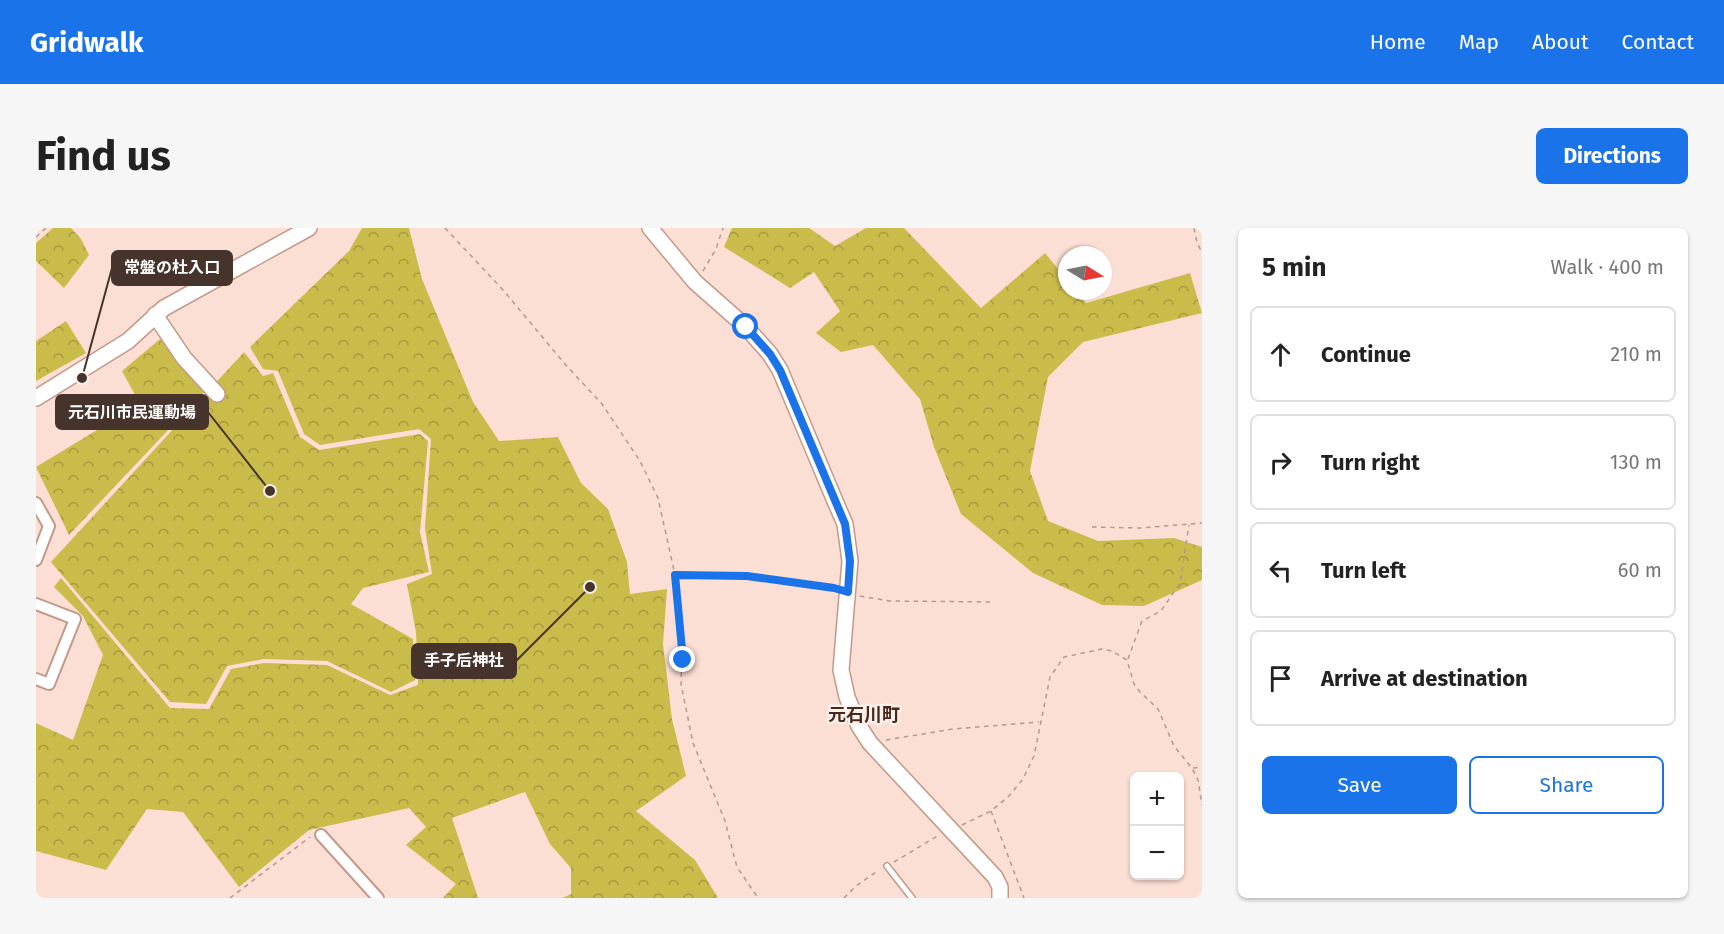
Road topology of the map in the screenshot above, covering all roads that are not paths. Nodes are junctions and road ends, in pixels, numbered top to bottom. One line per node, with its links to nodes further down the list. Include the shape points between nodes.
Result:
1 (309, 228): 3 (street)
2 (650, 228): 14 (street, via 695,282 758,338 780,370 845,524 850,561 841,670 859,726 870,743 995,877)
3 (155, 315): 4 (street, via 184,358); 5 (street, via 128,341)
4 (217, 394)
5 (36, 398)
6 (36, 502): 7 (street, via 49,526)
7 (36, 560)
8 (36, 604): 9 (street, via 75,619 49,684)
9 (36, 679)
10 (321, 834): 12 (street)
11 (887, 866): 13 (lane)
12 (378, 898)
13 (912, 898)
14 (1000, 898)

